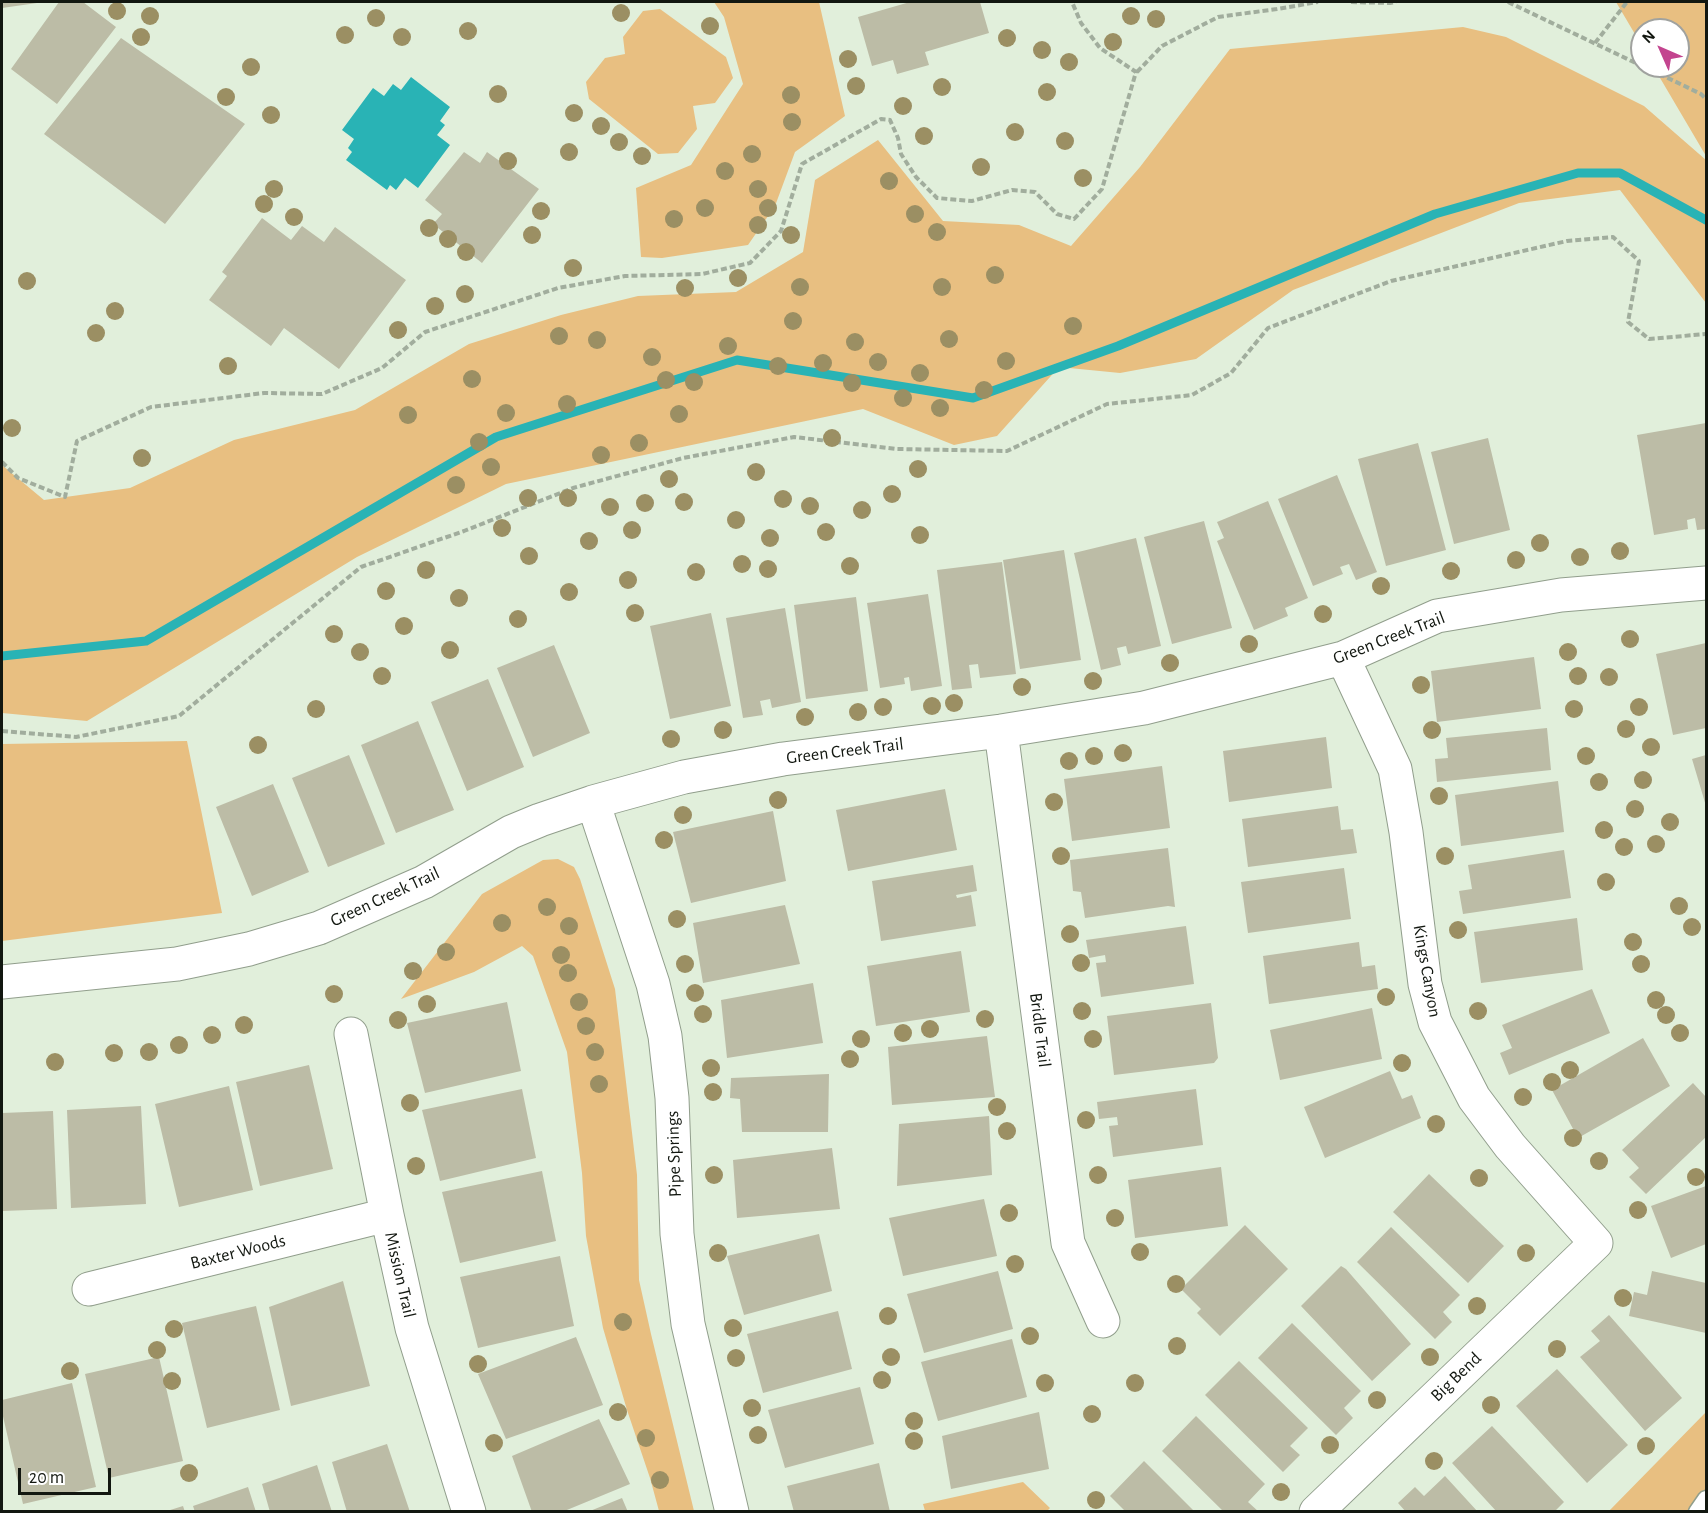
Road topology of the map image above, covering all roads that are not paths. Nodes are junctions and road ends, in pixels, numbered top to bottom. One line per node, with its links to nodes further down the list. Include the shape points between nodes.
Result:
1 (1707, 583): 2 (street, Green Creek Trail, via 1561,594 1437,616)
2 (1343, 658): 3 (street, Green Creek Trail, via 1144,708); 8 (street, Kings Canyon, via 1395,769 1425,984 1435,1022 1474,1098 1510,1146)
3 (1001, 731): 4 (street, Green Creek Trail, via 783,759 684,777); 10 (street, Bridle Trail, via 1068,1243)
4 (593, 802): 5 (street, Green Creek Trail, via 511,832 424,882 319,928 249,949 177,964); 13 (street, Pipe Springs, via 653,984 665,1036 672,1098 677,1234 688,1324)
5 (2, 982)
6 (351, 1034): 7 (street, Mission Trail)
7 (387, 1215): 9 (street, Baxter Woods); 12 (street, Mission Trail, via 412,1328)
8 (1596, 1243): 14 (street, Big Bend)
9 (89, 1289)
10 (1103, 1322)
11 (1707, 1499): 15 (lane)
12 (469, 1512)
13 (732, 1512)
14 (1316, 1512)
15 (1697, 1512)

